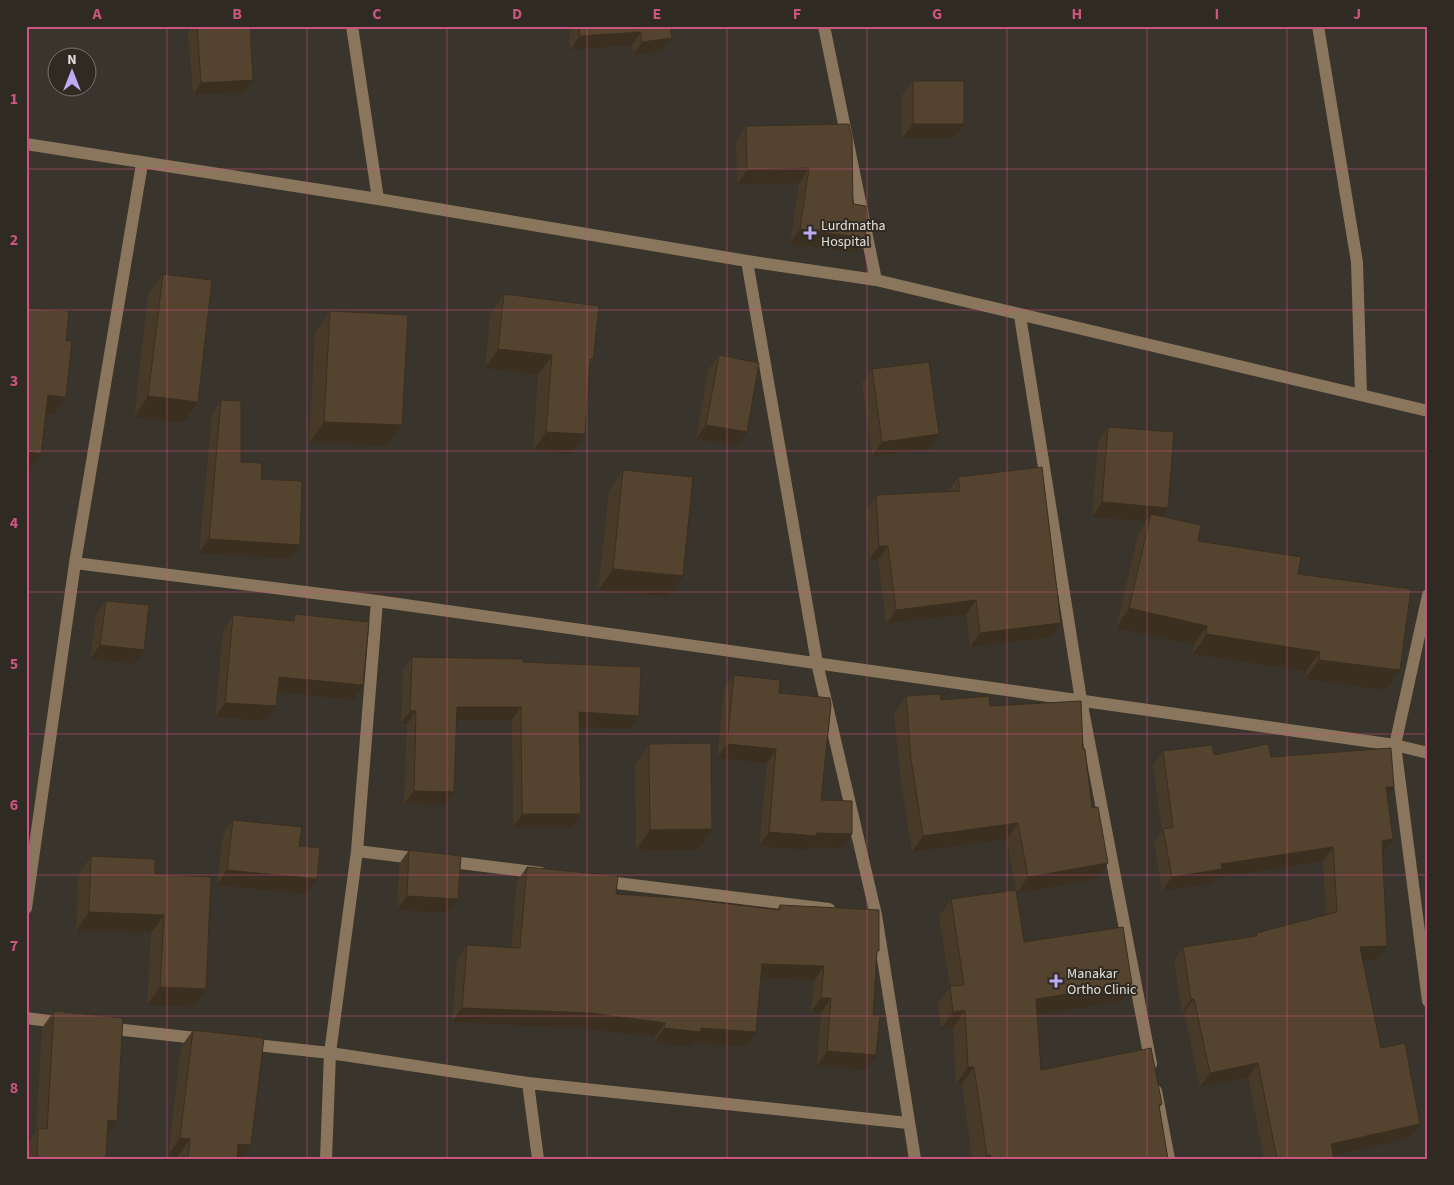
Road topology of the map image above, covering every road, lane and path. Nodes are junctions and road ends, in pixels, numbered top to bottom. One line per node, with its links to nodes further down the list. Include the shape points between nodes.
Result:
1 (352, 26): 6 (street)
2 (824, 26): 8 (street)
3 (1318, 26): 10 (street, via 1357,262)
4 (26, 144): 5 (street)
5 (142, 164): 6 (street); 12 (street)
6 (378, 199): 7 (street)
7 (748, 261): 8 (street); 15 (street)
8 (876, 280): 9 (street)
9 (1020, 316): 10 (street); 16 (street)
10 (1361, 395): 11 (street)
11 (1428, 411)
12 (75, 563): 14 (street); 22 (street)
13 (1428, 595): 17 (street)
14 (377, 601): 15 (street); 19 (street)
15 (817, 663): 16 (street); 30 (street, via 872,914)
16 (1081, 700): 17 (street); 34 (street)
17 (1395, 745): 18 (street); 24 (street)
18 (1428, 752)
19 (357, 851): 20 (street); 28 (street)
20 (553, 875)
21 (582, 878): 23 (street)
22 (26, 908)
23 (837, 910)
24 (1428, 1001)
25 (26, 1018): 26 (street)
26 (75, 1024)
27 (95, 1026): 28 (street)
28 (330, 1053): 29 (street); 31 (street)
29 (528, 1083): 30 (street); 32 (street)
30 (908, 1123): 33 (street)
31 (326, 1159)
32 (538, 1159)
33 (915, 1159)
34 (1169, 1159)

